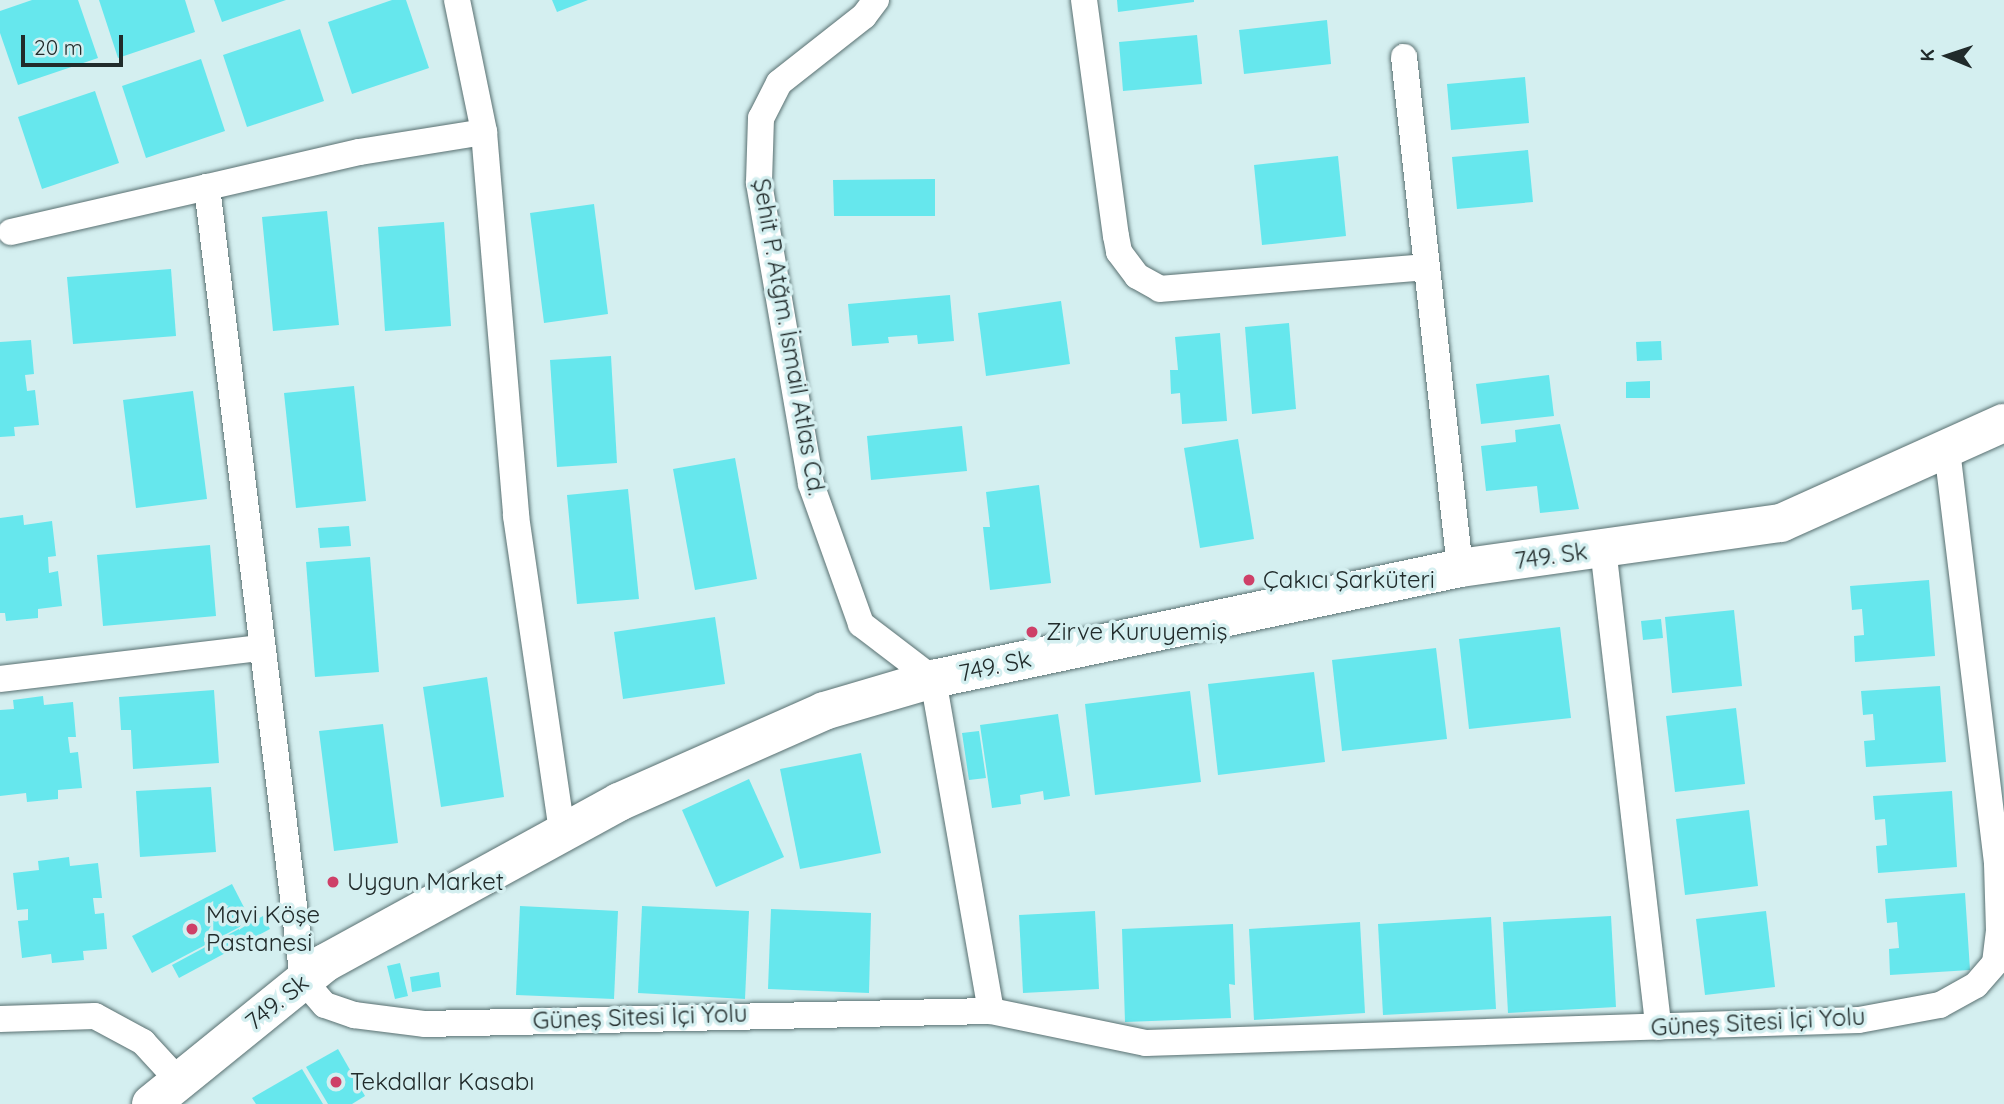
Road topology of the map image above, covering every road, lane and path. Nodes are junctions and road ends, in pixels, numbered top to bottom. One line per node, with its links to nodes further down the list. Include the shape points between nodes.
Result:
1 (457, 0): 5 (street)
2 (876, 0): 15 (street, Şehit P. Atğm. İsmail Atlas Cd., via 864,16 779,83 761,118 759,183 811,484 861,624)
3 (1084, 0): 8 (street, via 1116,236 1119,251 1137,276 1160,289)
4 (1404, 57): 8 (street)
5 (484, 132): 6 (street, via 359,152); 16 (street, via 516,516)
6 (206, 187): 7 (street); 13 (street)
7 (11, 232)
8 (1426, 267): 12 (street)
9 (2004, 423): 10 (street, 749. Sk)
10 (1947, 449): 11 (street, 749. Sk, via 1781,523); 20 (street, Güneş Sitesi İçi Yolu, via 1997,863 1995,963 1976,985 1940,1005 1859,1020)
11 (1603, 548): 12 (street, 749. Sk); 20 (street)
12 (1460, 568): 15 (street, 749. Sk)
13 (260, 648): 14 (street); 17 (street)
14 (0, 679)
15 (933, 679): 16 (street, 749. Sk, via 824,711 619,802); 18 (street)
16 (562, 833): 17 (street, 749. Sk, via 325,963)
17 (303, 981): 18 (street, Güneş Sitesi İçi Yolu, via 325,1005 354,1015 425,1024); 21 (street, 749. Sk)
18 (991, 1011): 20 (street, Güneş Sitesi İçi Yolu, via 1146,1043)
19 (0, 1019): 21 (street, via 94,1016 143,1042)
20 (1658, 1027)
21 (165, 1092)

